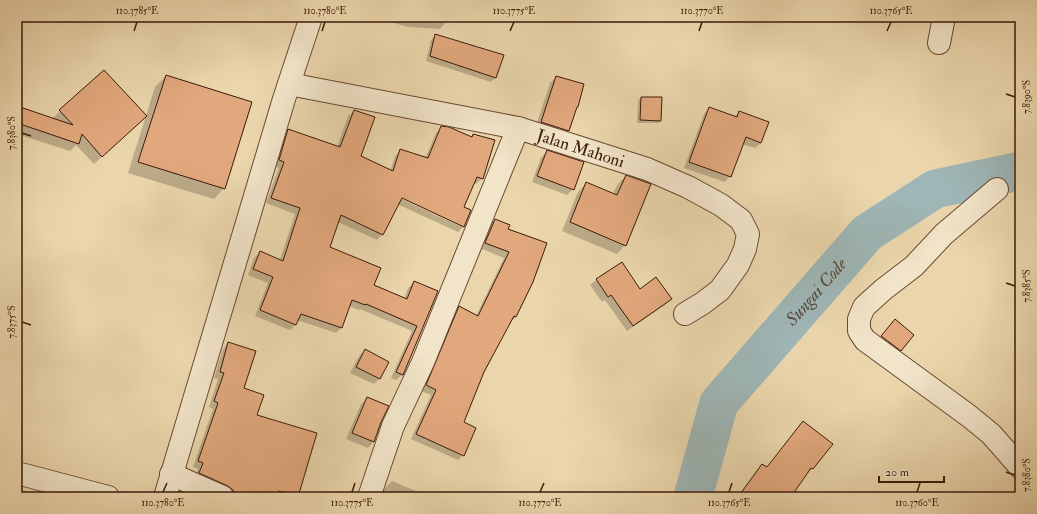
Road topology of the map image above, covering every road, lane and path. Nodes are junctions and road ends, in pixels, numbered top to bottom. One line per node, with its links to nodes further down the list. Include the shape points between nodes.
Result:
1 (311, 17): 4 (street)
2 (944, 17): 3 (street)
3 (939, 43)
4 (289, 84): 5 (street, Jalan Mahoni); 10 (street)
5 (518, 128): 7 (street, Jalan Mahoni, via 648,169 721,205 741,220 748,234 738,266 720,290); 14 (street, via 423,362 393,426)
6 (997, 189): 8 (street, via 944,234 914,266 864,307 859,319 859,331 865,340 991,434)
7 (685, 314)
8 (1020, 467)
9 (17, 473): 11 (street)
10 (171, 474): 12 (street); 13 (street)
11 (108, 497)
12 (165, 497)
13 (223, 497)
14 (369, 497)

